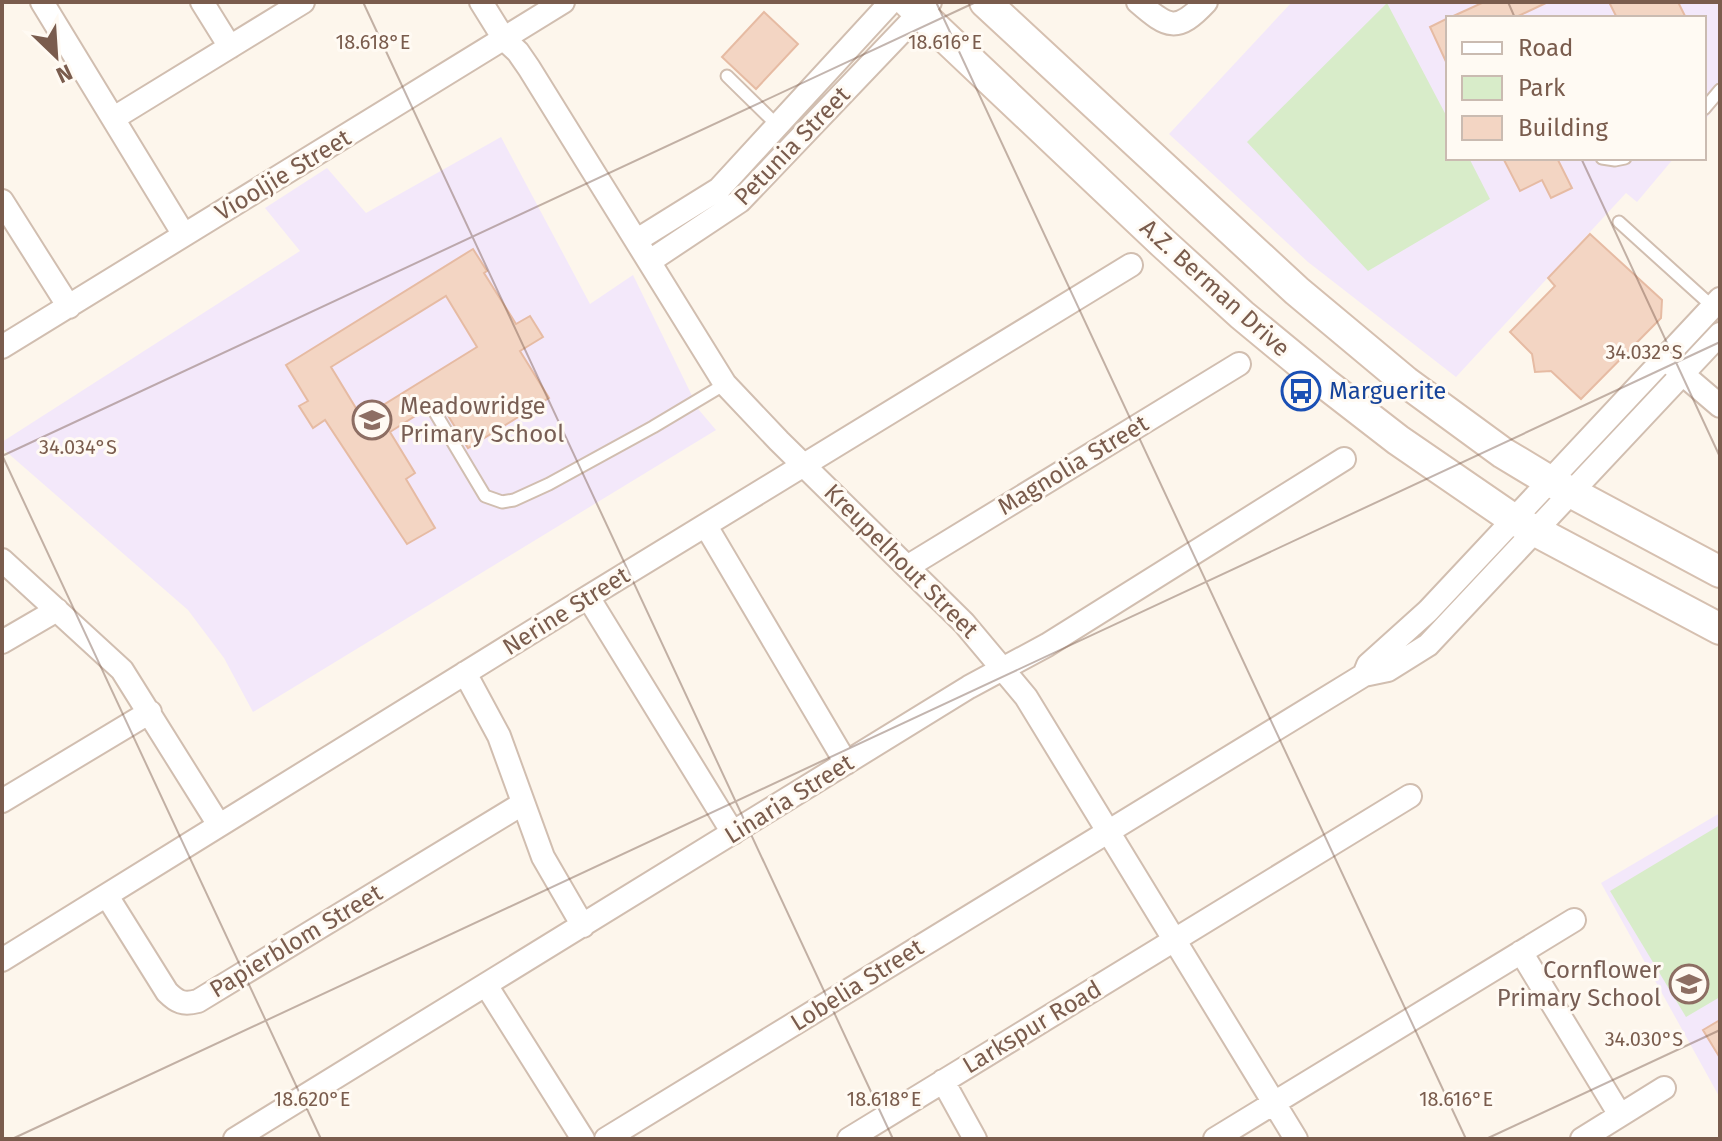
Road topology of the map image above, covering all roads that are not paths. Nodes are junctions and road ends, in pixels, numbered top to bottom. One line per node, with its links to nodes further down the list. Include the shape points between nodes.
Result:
1 (42, 2): 16 (street)
2 (202, 2): 12 (street)
3 (303, 2): 12 (street)
4 (481, 2): 11 (street, Kreupelhout Street)
5 (563, 2): 11 (street, Viooljie Street)
6 (891, 2): 17 (street, Petunia Street)
7 (985, 2): 36 (main road, via 1297,291 1457,421)
8 (1138, 2): 9 (street, via 1160,22 1173,25)
9 (1206, 2)
10 (919, 6): 22 (street, Petunia Street, via 740,201); 38 (main road, A.Z. Berman Drive, via 1164,244 1289,356)
11 (504, 39): 20 (street, Viooljie Street); 21 (street, Kreupelhout Street, via 529,68)
12 (230, 47): 16 (street)
13 (727, 76): 17 (lane)
14 (1720, 90): 15 (lane)
15 (1706, 107)
16 (114, 118): 20 (street)
17 (779, 126): 21 (street, Petunia Street, via 719,189)
18 (2, 201): 25 (street)
19 (1619, 222): 24 (lane)
20 (184, 235): 25 (street, Viooljie Street)
21 (637, 240): 22 (street, Kreupelhout Street)
22 (650, 261): 31 (street, Kreupelhout Street)
23 (1131, 265): 35 (street, Nerine Street)
24 (1716, 303): 28 (street)
25 (69, 307): 27 (street, Viooljie Street)
26 (1720, 334): 30 (street)
27 (2, 347)
28 (1664, 359): 30 (street); 36 (street)
29 (1239, 364): 40 (street, Magnolia Street)
30 (1683, 374): 32 (street); 36 (street)
31 (725, 384): 33 (lane, via 562,477 502,502 485,496); 35 (street, Kreupelhout Street)
32 (1720, 406)
33 (436, 414)
34 (1344, 459): 46 (street, Linaria Street)
35 (805, 465): 37 (street, Nerine Street); 40 (street, Kreupelhout Street)
36 (1560, 487): 38 (street); 41 (main road)
37 (706, 526): 42 (street, Nerine Street); 50 (street)
38 (1515, 530): 44 (main road, A.Z. Berman Drive); 48 (street, via 1368,665); 48 (street, via 1515,555 1428,645 1388,670)
39 (2, 560): 43 (street)
40 (907, 567): 46 (street, Kreupelhout Street)
41 (1720, 572)
42 (588, 597): 47 (street, Nerine Street); 56 (street)
43 (57, 610): 45 (street); 49 (street, via 122,670)
44 (1720, 629)
45 (2, 642)
46 (1002, 667): 50 (street, Linaria Street); 55 (street, Kreupelhout Street)
47 (465, 673): 53 (street, via 499,736); 54 (street, Nerine Street)
48 (1364, 675): 55 (street, Lobelia Street)
49 (150, 712): 52 (street); 54 (street)
50 (846, 763): 56 (street, Linaria Street)
51 (1410, 796): 60 (street, Larkspur Road)
52 (2, 801)
53 (522, 804): 57 (street, Papierblom Street, via 186,1004 167,992); 59 (street, via 543,857)
54 (219, 825): 57 (street, Nerine Street)
55 (1108, 831): 60 (street, Kreupelhout Street); 70 (street, Lobelia Street)
56 (733, 833): 59 (street, Linaria Street)
57 (107, 896): 62 (street, Nerine Street)
58 (1574, 920): 61 (street)
59 (583, 926): 63 (street, Linaria Street)
60 (1175, 940): 64 (street, Larkspur Road); 66 (street, Kreupelhout Street)
61 (1521, 952): 66 (street); 67 (street)
62 (2, 960)
63 (486, 985): 68 (street, Linaria Street); 69 (street)
64 (943, 1081): 71 (street, Larkspur Road); 72 (street)
65 (1664, 1088): 67 (street)
66 (1274, 1103): 73 (street); 74 (street, Kreupelhout Street)
67 (1620, 1115): 75 (street)
68 (235, 1139)
69 (583, 1139)
70 (606, 1139)
71 (849, 1139)
72 (975, 1139)
73 (1215, 1139)
74 (1296, 1139)
75 (1582, 1139)

